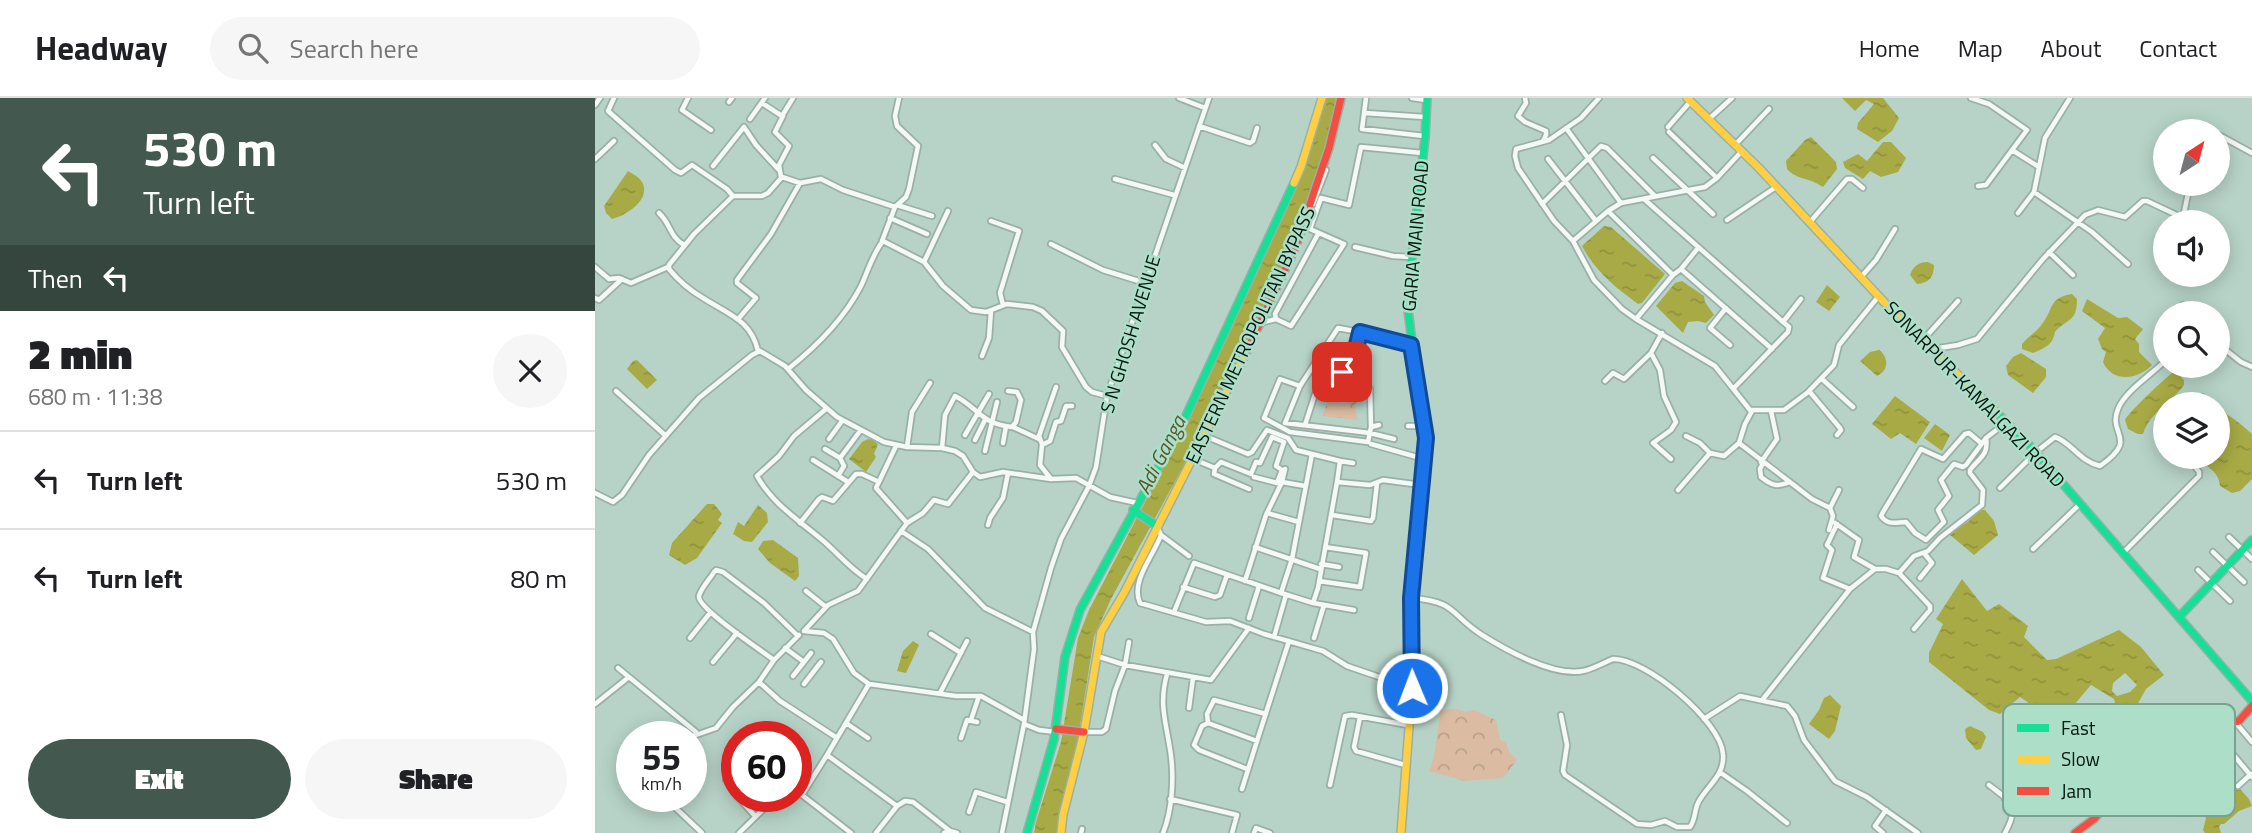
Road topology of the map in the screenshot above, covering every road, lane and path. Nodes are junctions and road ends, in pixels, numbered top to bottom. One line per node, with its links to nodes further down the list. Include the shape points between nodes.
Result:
1 (600, 98): 22 (street)
2 (614, 98): 63 (street, via 608,111 675,170 681,173 692,165)
3 (688, 98): 34 (street, via 682,111)
4 (793, 98): 27 (street)
5 (899, 98): 69 (street, via 897,126 918,146 909,189)
6 (1179, 98): 24 (street)
7 (1209, 98): 24 (street, S N GHOSH AVENUE)
8 (1321, 98): 215 (main road, EASTERN METROPOLITAN BYPASS, via 1309,148 1293,184 1184,420)
9 (1342, 98): 114 (main road, EASTERN METROPOLITAN BYPASS, via 1312,203)
10 (1367, 98): 26 (street)
11 (1412, 98): 18 (street)
12 (1525, 98): 37 (street, via 1518,116 1546,131)
13 (1599, 98): 33 (street)
14 (1732, 98): 30 (street)
15 (1971, 98): 21 (street)
16 (2057, 98): 23 (street)
17 (2070, 98): 23 (street)
18 (1427, 99): 28 (main road, GARIA MAIN ROAD)
19 (764, 100): 27 (street); 29 (street)
20 (1688, 100): 30 (main road, SONARPUR-KAMALGAZI ROAD); 53 (street, via 1668,129)
21 (1983, 100): 41 (street, via 2027,128)
22 (595, 105)
23 (2064, 105): 49 (street, via 2045,138)
24 (1205, 108): 31 (street, S N GHOSH AVENUE)
25 (1769, 109): 40 (street)
26 (1365, 113): 28 (street); 35 (street, via 1362,129)
27 (783, 116): 51 (street, via 775,133 789,146)
28 (1426, 117): 35 (main road, GARIA MAIN ROAD)
29 (750, 119)
30 (1708, 120): 40 (main road, SONARPUR-KAMALGAZI ROAD)
31 (1199, 126): 32 (street, via 1249,143); 50 (street, S N GHOSH AVENUE)
32 (1257, 128)
33 (1566, 128): 37 (street); 47 (street)
34 (711, 130)
35 (1425, 136): 42 (main road, GARIA MAIN ROAD)
36 (614, 141): 45 (street)
37 (1542, 141): 68 (street, via 1512,151)
38 (2230, 141): 43 (street)
39 (1156, 145): 50 (street, via 1166,159)
40 (1738, 148): 53 (street); 58 (main road, SONARPUR-KAMALGAZI ROAD)
41 (2012, 150): 49 (street); 57 (street, via 1986,185)
42 (1422, 153): 84 (street, via 1361,147 1348,206 1321,198 1310,227); 92 (main road, GARIA MAIN ROAD)
43 (2252, 153)
44 (1653, 158): 60 (street)
45 (595, 159)
46 (1548, 159): 55 (street)
47 (1588, 159): 55 (street); 65 (street, via 1604,146); 67 (street)
48 (713, 166): 51 (street, via 744,127)
49 (2039, 167): 61 (street)
50 (1185, 168): 62 (street, S N GHOSH AVENUE)
51 (778, 169): 52 (street)
52 (781, 177): 56 (street); 63 (street, via 762,196)
53 (1717, 178): 60 (street, via 1702,189)
54 (1115, 179): 62 (street)
55 (1566, 181): 68 (street); 77 (street)
56 (800, 183): 69 (street, via 821,179); 110 (street, via 737,280 756,298)
57 (1979, 186)
58 (1777, 187): 78 (street); 80 (main road, SONARPUR-KAMALGAZI ROAD)
59 (1863, 188): 80 (street, via 1847,179)
60 (1687, 191): 65 (street); 74 (street)
61 (2034, 192): 73 (street); 81 (street)
62 (1174, 195): 102 (street, S N GHOSH AVENUE)
63 (733, 196): 88 (street)
64 (2188, 196): 81 (street, via 2183,218 2143,201 2125,217 2094,210)
65 (1656, 197): 66 (street)
66 (1644, 199): 67 (street); 90 (street)
67 (1621, 203): 71 (street)
68 (1542, 204): 86 (street)
69 (896, 206): 75 (street); 76 (street)
70 (949, 211): 93 (street)
71 (1608, 211): 77 (street); 98 (street)
72 (659, 213): 88 (street, via 674,239)
73 (2018, 213)
74 (1713, 214)
75 (932, 216)
76 (891, 218): 83 (street); 85 (street)
77 (1596, 220): 86 (street)
78 (1727, 220)
79 (991, 221): 107 (street, via 1020,232 1000,293)
80 (1810, 222): 100 (main road, SONARPUR-KAMALGAZI ROAD)
81 (2077, 222): 91 (street); 94 (street)
82 (1895, 229): 100 (street)
83 (927, 234)
84 (1318, 234): 111 (street); 111 (street, via 1343,244 1340,251 1291,326)
85 (882, 241): 93 (street); 127 (street, via 843,316)
86 (1573, 241): 112 (street, via 1594,280)
87 (1051, 244): 102 (street, via 1094,266)
88 (684, 245): 96 (street)
89 (1355, 247): 92 (street)
90 (1698, 248): 97 (street); 113 (street)
91 (2049, 252): 99 (street); 121 (street, via 1977,339)
92 (1411, 257): 118 (main road, GARIA MAIN ROAD, via 1407,302)
93 (924, 262): 109 (street, via 966,307)
94 (2128, 264)
95 (595, 267): 101 (street, via 609,279)
96 (668, 267): 101 (street, via 634,282); 110 (street, via 698,295)
97 (1681, 269): 98 (street); 108 (street)
98 (1673, 275): 112 (street)
99 (2073, 275)
100 (1861, 277): 103 (main road, SONARPUR-KAMALGAZI ROAD)
101 (622, 279): 104 (street, via 599,300)
102 (1145, 283): 140 (street, S N GHOSH AVENUE)
103 (1879, 296): 117 (main road, SONARPUR-KAMALGAZI ROAD); 130 (street, via 1839,345 1834,365)
104 (595, 298)
105 (1801, 299): 113 (street)
106 (1958, 301): 117 (street)
107 (1003, 304): 109 (street); 140 (street, via 1042,311 1063,331 1062,346 1086,387)
108 (1726, 308): 119 (street, via 1710,328); 120 (street)
109 (991, 311): 125 (street)
110 (739, 318): 122 (street)
111 (1276, 319): 114 (street)
112 (1636, 319): 116 (street)
113 (1783, 322): 120 (street, via 1789,330)
114 (1260, 323): 163 (main road, EASTERN METROPOLITAN BYPASS)
115 (1360, 332): 118 (street); 133 (street, via 1338,328); 157 (street, via 1352,365 1339,379 1372,392)
116 (1662, 333): 123 (street); 135 (street, via 1714,366)
117 (1923, 340): 121 (main road, SONARPUR-KAMALGAZI ROAD)
118 (1411, 345): 156 (main road, GARIA MAIN ROAD)
119 (1730, 345)
120 (1772, 349): 135 (street)
121 (1933, 349): 150 (main road, SONARPUR-KAMALGAZI ROAD)
122 (758, 351): 127 (street); 162 (street, via 699,398)
123 (1651, 353): 131 (street, via 1624,379 1613,373); 185 (street, via 1676,422 1653,443)
124 (2230, 353): 126 (street)
125 (982, 356)
126 (2252, 367)
127 (788, 369): 144 (street)
128 (2153, 373): 179 (street, via 2120,405 2116,419 2122,442 2100,466 2076,454 2061,438 2055,437)
129 (1330, 378): 152 (street, via 1315,394)
130 (1822, 379): 138 (street); 143 (street)
131 (1605, 382)
132 (930, 383): 175 (street, via 912,412)
133 (1300, 386): 152 (street, via 1285,423); 159 (street, via 1280,379 1264,418 1302,434 1368,442)
134 (1056, 387): 169 (street)
135 (1734, 388): 145 (street)
136 (616, 391): 162 (street)
137 (1008, 391): 154 (street, via 1017,392 1021,400 1016,422)
138 (1809, 391): 146 (street, via 1787,409); 161 (street, via 1841,430)
139 (989, 394): 147 (street)
140 (1107, 396): 207 (street, S N GHOSH AVENUE, via 1098,460)
141 (997, 402): 151 (street)
142 (1072, 405): 169 (street, via 1066,406 1049,441)
143 (1853, 407)
144 (826, 409): 149 (street); 221 (street, via 757,477)
145 (1752, 411): 146 (street); 171 (street)
146 (1771, 411): 189 (street, via 1777,439)
147 (978, 414): 148 (street); 160 (street); 176 (street, via 954,396 944,419)
148 (985, 420): 151 (street); 168 (street)
149 (842, 421): 158 (street); 166 (street)
150 (2007, 422): 165 (street); 179 (main road, SONARPUR-KAMALGAZI ROAD)
151 (993, 424): 154 (street); 178 (street)
152 (1305, 425): 159 (street)
153 (1379, 425): 157 (street)
154 (1009, 426): 169 (street); 170 (street)
155 (1408, 426): 156 (street)
156 (1425, 426): 184 (main road, GARIA MAIN ROAD)
157 (1371, 427): 159 (street)
158 (860, 431): 174 (street); 182 (street)
159 (1370, 433): 167 (street)
160 (965, 435)
161 (1837, 435)
162 (666, 436): 213 (street, via 622,495 613,502)
163 (1205, 436): 181 (street, via 1248,454 1267,430 1288,438 1296,450); 183 (main road, EASTERN METROPOLITAN BYPASS)
164 (1686, 436): 180 (street)
165 (1986, 438): 172 (street); 236 (street, via 1986,454 1970,470 1983,490 1982,505)
166 (829, 439)
167 (1394, 439)
168 (975, 440)
169 (1041, 442): 199 (street, via 1039,464)
170 (1003, 443)
171 (1739, 443): 180 (street, via 1724,456); 189 (street)
172 (1981, 443): 186 (street, via 1965,434); 191 (street, via 1966,465)
173 (1371, 444): 184 (street)
174 (896, 446): 175 (street); 200 (street)
175 (907, 447): 176 (street)
176 (942, 448): 195 (street, via 960,454)
177 (825, 449): 182 (street)
178 (985, 451)
179 (2036, 452): 209 (street); 214 (main road, SONARPUR-KAMALGAZI ROAD)
180 (1710, 453): 211 (street)
181 (1312, 454): 188 (street); 208 (street)
182 (840, 458): 197 (street, via 843,466)
183 (1193, 459): 192 (street); 224 (main road, EASTERN METROPOLITAN BYPASS)
184 (1424, 459): 206 (main road, GARIA MAIN ROAD)
185 (1671, 459)
186 (1943, 459): 191 (street); 191 (street, via 1921,449 1883,519 1893,524 1906,522 1926,540 1944,522 1938,510 1949,496 1941,480)
187 (813, 460): 197 (street)
188 (1341, 461): 190 (street); 203 (street)
189 (1762, 462): 205 (street); 205 (street, via 1761,477 1771,486)
190 (1353, 463)
191 (1952, 466)
192 (1215, 468): 198 (street, via 1220,462 1251,474 1272,437 1284,442 1276,466 1282,470 1277,483); 210 (street, via 1214,474)
193 (1285, 469): 202 (street)
194 (2197, 469): 234 (street, via 2199,476)
195 (973, 472): 196 (street, via 980,477); 222 (street, via 948,504 934,500)
196 (1008, 473): 199 (street); 223 (street, via 1003,498)
197 (838, 476): 201 (street)
198 (1254, 477)
199 (1051, 479): 207 (street, via 1076,478)
200 (877, 481): 201 (street, via 856,474); 222 (street, via 876,488)
201 (848, 482): 221 (street, via 833,501 819,499)
202 (1282, 482): 208 (street); 217 (street)
203 (1337, 482): 204 (street); 218 (street)
204 (1377, 482): 206 (street); 218 (street, via 1370,521)
205 (1790, 482): 216 (street)
206 (1422, 485): 260 (main road, GARIA MAIN ROAD)
207 (1089, 486): 215 (street); 273 (street, S N GHOSH AVENUE, via 1061,539)
208 (1305, 486): 219 (street)
209 (2000, 488)
210 (1249, 489)
211 (1678, 489)
212 (1839, 491): 216 (street)
213 (595, 493)
214 (2081, 503): 232 (street); 234 (main road, SONARPUR-KAMALGAZI ROAD)
215 (1135, 506): 224 (main road); 318 (main road, EASTERN METROPOLITAN BYPASS, via 1080,610 1065,657)
216 (1830, 508): 220 (street)
217 (1267, 513): 219 (street); 230 (street)
218 (1332, 514): 231 (street)
219 (1299, 522): 238 (street)
220 (1834, 522): 225 (street); 243 (street, via 1859,540 1854,557); 255 (street, via 1823,578)
221 (800, 523): 248 (street)
222 (908, 523): 226 (street)
223 (988, 525)
224 (1157, 527): 227 (street); 257 (main road, EASTERN METROPOLITAN BYPASS)
225 (1829, 530)
226 (901, 531): 248 (street); 273 (street, via 929,549 985,608)
227 (1161, 535): 237 (street); 259 (street, via 1138,584)
228 (2229, 537): 233 (street)
229 (2252, 540): 233 (main road)
230 (1255, 547): 238 (street); 249 (street)
231 (1325, 547): 240 (street); 250 (street, via 1366,553 1362,576 1360,587)
232 (2033, 548)
233 (2243, 550): 239 (street); 241 (main road)
234 (2124, 552): 268 (main road, SONARPUR-KAMALGAZI ROAD)
235 (2213, 552): 241 (street)
236 (1924, 553): 245 (street, via 1914,556); 247 (street, via 1932,564)
237 (1189, 556)
238 (1292, 559): 240 (street); 258 (street)
239 (2252, 559)
240 (1321, 566): 242 (street); 250 (street)
241 (2228, 566): 251 (street); 252 (main road)
242 (1339, 567)
243 (1875, 569): 245 (street); 255 (street)
244 (2198, 570): 252 (street)
245 (1899, 572): 271 (street, via 1931,608)
246 (1227, 575): 249 (street); 254 (street, via 1218,596); 254 (street, via 1194,563)
247 (1920, 578)
248 (867, 579): 264 (street, via 858,591)
249 (1245, 581): 253 (street)
250 (1319, 581): 262 (street)
251 (2244, 582)
252 (2211, 583): 261 (street); 268 (main road)
253 (1259, 586): 258 (street); 269 (street)
254 (1184, 587): 266 (street)
255 (1850, 589): 304 (street)
256 (806, 591): 264 (street)
257 (1124, 593): 259 (street); 286 (main road, EASTERN METROPOLITAN BYPASS, via 1101,632)
258 (1283, 594): 262 (street); 277 (street)
259 (1137, 597): 266 (street, via 1140,603)
260 (1411, 598): 301 (main road, GARIA MAIN ROAD); 311 (street, via 1442,602 1482,635 1550,669 1582,671 1613,659 1635,663 1662,679)
261 (2230, 601)
262 (1313, 603): 263 (street)
263 (1324, 605): 265 (street); 279 (street)
264 (826, 607): 272 (street)
265 (1354, 610)
266 (1174, 612): 270 (street)
267 (710, 613): 274 (street); 276 (street, via 698,598 716,570 764,603); 278 (street)
268 (2180, 617): 306 (main road, SONARPUR-KAMALGAZI ROAD)
269 (1249, 618)
270 (1249, 628): 277 (street); 297 (street, via 1214,678)
271 (1914, 629)
272 (804, 631): 276 (street); 300 (street, via 833,639 854,673)
273 (1033, 632): 313 (street, S N GHOSH AVENUE)
274 (737, 633): 287 (street); 288 (street)
275 (931, 634): 285 (street)
276 (798, 636): 283 (street)
277 (1274, 637): 281 (street)
278 (690, 638)
279 (1314, 638)
280 (967, 641): 285 (street)
281 (1289, 641): 301 (street); 308 (street)
282 (1129, 642): 291 (street)
283 (785, 648): 287 (street); 290 (street)
284 (811, 653): 290 (street)
285 (961, 653): 302 (street)
286 (1096, 655): 291 (street); 320 (main road, EASTERN METROPOLITAN BYPASS)
287 (774, 660): 298 (street)
288 (713, 662)
289 (821, 662): 293 (street)
290 (803, 663): 293 (street); 295 (street)
291 (1125, 665): 294 (street); 320 (street, via 1106,729)
292 (618, 668): 296 (street)
293 (813, 673): 299 (street)
294 (1167, 674): 297 (street); 338 (street, via 1161,701 1172,761)
295 (793, 676)
296 (629, 677): 305 (street); 312 (street)
297 (1193, 678): 307 (street)
298 (759, 682): 319 (street, via 716,728); 322 (street)
299 (804, 684)
300 (869, 684): 302 (street); 314 (street)
301 (1412, 688): 317 (main road, GARIA MAIN ROAD)
302 (940, 693): 303 (street)
303 (979, 696): 313 (street); 321 (street, via 974,721 967,720)
304 (1763, 699): 311 (street, via 1740,696); 342 (street, via 1790,709 1804,740 1835,780)
305 (595, 704)
306 (2252, 704): 316 (main road)
307 (1189, 708)
308 (1266, 715): 315 (street, via 1214,700); 324 (street)
309 (1561, 715): 351 (street, via 1567,745 1565,775 1637,824 1665,821)
310 (1360, 717): 317 (street); 328 (street, via 1356,751); 334 (street, via 1348,715 1343,720)
311 (1704, 719): 330 (street, via 1722,749)
312 (682, 721)
313 (1024, 722): 318 (street, via 1039,730); 339 (street, S N GHOSH AVENUE)
314 (846, 723): 322 (street); 323 (street)
315 (1208, 723): 324 (street); 329 (street, via 1193,744)
316 (2236, 723): 325 (street)
317 (1408, 725): 328 (main road, GARIA MAIN ROAD)
318 (1058, 730): 320 (main road); 362 (main road, EASTERN METROPOLITAN BYPASS)
319 (707, 731)
320 (1081, 732): 363 (main road, EASTERN METROPOLITAN BYPASS)
321 (961, 737)
322 (837, 738): 326 (street)
323 (868, 738)
324 (1257, 741): 329 (street)
325 (2252, 742)
326 (827, 755): 332 (street); 341 (street)
327 (2235, 757): 331 (street)
328 (1405, 765): 368 (main road, GARIA MAIN ROAD)
329 (1247, 769): 336 (street)
330 (1721, 773): 350 (street); 351 (street, via 1699,802 1693,824)
331 (2251, 775): 335 (street)
332 (812, 776)
333 (1989, 785): 337 (street)
334 (1330, 786)
335 (2238, 786)
336 (1242, 789)
337 (2003, 797)
338 (1170, 799): 353 (street); 365 (street, via 1237,815)
339 (1007, 802): 346 (street, via 976,792); 361 (street, S N GHOSH AVENUE)
340 (812, 804): 358 (street)
341 (897, 806): 352 (street, via 913,802); 359 (street)
342 (1886, 810): 354 (street, via 1875,825); 369 (street)
343 (680, 812): 356 (street)
344 (751, 812): 347 (street)
345 (759, 812): 347 (street)
346 (969, 812)
347 (755, 816): 357 (street)
348 (2014, 816): 370 (street)
349 (2095, 816): 355 (main road)
350 (1787, 823)
351 (1682, 830)
352 (947, 832): 360 (street)
353 (1164, 832): 364 (street)
354 (1879, 832)
355 (2078, 832)
356 (702, 833)
357 (739, 833)
358 (851, 833)
359 (876, 833)
360 (957, 833)
361 (1002, 833)
362 (1027, 833)
363 (1061, 833)
364 (1172, 833)
365 (1232, 833)
366 (1254, 833): 367 (street, via 1257,828)
367 (1268, 833)
368 (1401, 833)
369 (1918, 833)
370 (2005, 833)

